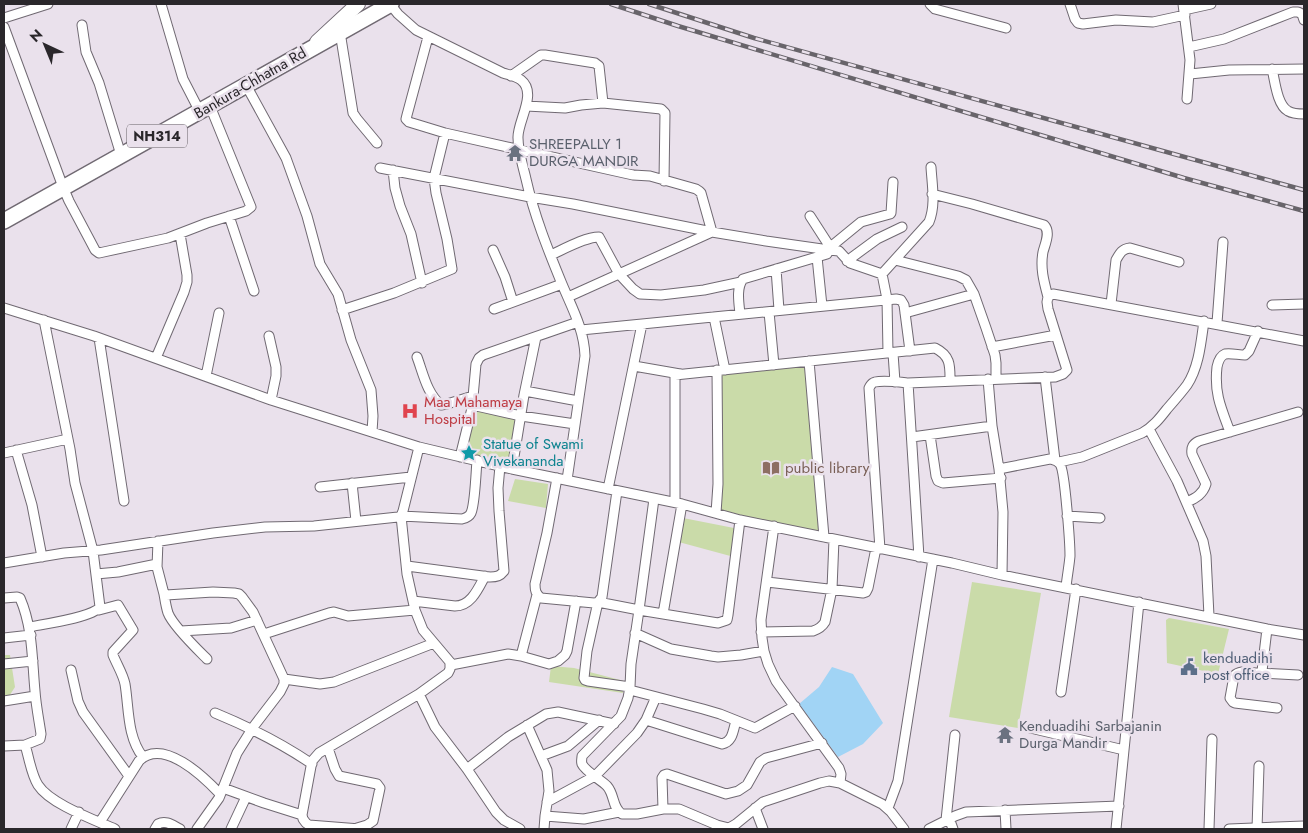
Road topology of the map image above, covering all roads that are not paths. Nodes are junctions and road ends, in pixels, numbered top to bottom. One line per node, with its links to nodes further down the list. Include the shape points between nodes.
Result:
1 (48, 4): 9 (street)
2 (161, 4): 26 (street, via 183,79)
3 (358, 4): 17 (main road)
4 (391, 4): 14 (highway, Bankura-Chhatna Rd / NH314); 15 (street, via 406,22)
5 (930, 4): 13 (street, via 935,9)
6 (1073, 4): 8 (street, via 1075,20 1083,24 1116,20 1153,22)
7 (1211, 4): 8 (street)
8 (1184, 10): 16 (street)
9 (4, 18)
10 (1304, 20): 16 (street, via 1302,14 1293,12 1224,39)
11 (82, 26): 31 (street, via 86,52)
12 (4, 27): 38 (street)
13 (1006, 28)
14 (340, 32): 17 (highway, Bankura-Chhatna Rd / NH314); 29 (street, via 353,112)
15 (428, 37): 21 (street); 28 (street, via 406,119)
16 (1189, 47): 20 (street)
17 (309, 50): 22 (highway, Bankura-Chhatna Rd / NH314)
18 (1272, 69): 19 (street); 20 (street); 27 (street, via 1282,107)
19 (1304, 69)
20 (1190, 74): 23 (street)
21 (511, 76): 24 (street, via 540,55 595,63); 25 (street, via 522,80 526,88)
22 (246, 85): 26 (highway, Bankura-Chhatna Rd / NH314); 73 (street, via 286,158 320,264 338,294)
23 (1187, 99)
24 (603, 104): 25 (street, via 565,108); 36 (street, via 664,111)
25 (526, 106): 30 (street, via 518,136)
26 (205, 109): 31 (highway, Bankura-Chhatna Rd / NH314); 41 (street, via 251,204 250,209)
27 (1304, 114)
28 (445, 134): 30 (street); 35 (street)
29 (377, 143)
30 (519, 149): 36 (street); 40 (street)
31 (121, 156): 38 (highway, Bankura-Chhatna Rd / NH314)
32 (931, 167): 39 (street)
33 (380, 168): 34 (street)
34 (393, 170): 35 (street); 59 (street)
35 (434, 178): 40 (street); 59 (street, via 452,269)
36 (664, 181): 45 (street, via 699,191)
37 (893, 182): 48 (street, via 891,213 861,222)
38 (63, 187): 43 (highway, Bankura-Chhatna Rd / NH314); 46 (street, via 99,253)
39 (932, 194): 52 (street, via 929,222); 63 (street, via 1044,225 1048,233 1042,271)
40 (530, 197): 45 (street); 50 (street)
41 (229, 216): 46 (street); 61 (street)
42 (810, 216): 48 (street)
43 (4, 221)
44 (902, 227): 53 (street, via 877,239)
45 (712, 232): 48 (street); 56 (street)
46 (180, 234): 95 (street, via 187,282)
47 (1223, 242): 82 (street)
48 (829, 249): 51 (street, via 827,254); 53 (street, via 838,251)
49 (493, 250): 66 (street)
50 (551, 255): 56 (street, via 596,237); 60 (street)
51 (817, 257): 55 (street); 70 (street)
52 (894, 260): 57 (street); 62 (street, via 958,276 966,280)
53 (847, 261): 57 (street)
54 (1179, 262): 67 (street, via 1124,249 1116,260)
55 (776, 269): 58 (street); 74 (street)
56 (619, 274): 58 (street, via 636,292 646,295 704,290); 64 (street)
57 (882, 274): 65 (street)
58 (741, 282): 78 (street)
59 (422, 283): 73 (street)
60 (562, 284): 64 (street); 66 (street)
61 (254, 291)
62 (974, 294): 76 (street); 91 (street)
63 (1048, 297): 67 (street, via 1053,294); 86 (street, via 1048,310)
64 (568, 298): 84 (street)
65 (887, 299): 70 (street); 76 (street, via 901,300); 93 (street)
66 (513, 302): 72 (street)
67 (1111, 304): 81 (street)
68 (1304, 304): 69 (street)
69 (1272, 305)
70 (822, 306): 74 (street)
71 (4, 308): 80 (street)
72 (494, 309)
73 (342, 310): 116 (street, via 371,390)
74 (779, 310): 75 (street)
75 (769, 312): 78 (street); 97 (street)
76 (905, 313): 92 (street)
77 (218, 314): 101 (street)
78 (740, 314): 79 (street)
79 (714, 317): 83 (street); 99 (street)
80 (44, 320): 89 (street); 120 (street)
81 (1204, 321): 82 (street); 115 (street, via 1200,350 1188,384)
82 (1217, 323): 85 (street)
83 (642, 324): 84 (street); 98 (street)
84 (580, 326): 88 (street); 110 (street, via 584,356)
85 (1258, 331): 90 (street); 117 (street, via 1249,351 1226,354 1218,363 1216,387)
86 (1056, 335): 91 (street); 102 (street, via 1067,370 1055,377)
87 (269, 336): 108 (street, via 276,367)
88 (536, 337): 107 (street); 109 (street, via 480,358 476,364)
89 (100, 338): 95 (street); 137 (street)
90 (1304, 341)
91 (992, 347): 103 (street, via 996,363)
92 (910, 351): 93 (street); 104 (street, via 935,348 945,354)
93 (890, 353): 96 (street); 105 (street)
94 (417, 357): 109 (street, via 430,390 441,404)
95 (156, 358): 101 (street)
96 (809, 361): 97 (street); 147 (street)
97 (774, 365): 99 (street)
98 (634, 366): 100 (street); 135 (street)
99 (721, 370): 100 (street); 140 (street)
100 (680, 374): 139 (street, via 675,375)
101 (206, 376): 108 (street)
102 (1045, 377): 103 (street); 126 (street)
103 (992, 379): 104 (street); 114 (street)
104 (950, 381): 106 (street)
105 (895, 382): 106 (street); 150 (street, via 875,382 869,392)
106 (908, 383): 119 (street)
107 (525, 391): 110 (street); 112 (street)
108 (271, 400): 116 (street)
109 (473, 400): 112 (street); 124 (street)
110 (578, 401): 113 (street)
111 (1298, 412): 117 (street)
112 (521, 416): 113 (street); 128 (street)
113 (575, 424): 132 (street)
114 (992, 426): 118 (street); 129 (street)
115 (1149, 429): 126 (street, via 1086,456); 138 (street)
116 (372, 432): 121 (street)
117 (1230, 432): 138 (street, via 1199,441 1191,448 1206,484 1199,496)
118 (930, 435): 119 (street); 129 (street, via 939,482)
119 (912, 437): 153 (street)
120 (68, 438): 122 (street); 151 (street, via 80,508)
121 (419, 447): 124 (street); 130 (street)
122 (16, 450): 123 (street); 152 (street)
123 (4, 453)
124 (460, 457): 125 (street)
125 (477, 460): 127 (street); 141 (street, via 473,504 466,518)
126 (1057, 461): 129 (street, via 1050,459); 142 (street, via 1062,471)
127 (500, 466): 128 (street); 160 (street, via 498,511 504,571 497,577)
128 (512, 469): 131 (street)
129 (1000, 474): 159 (street)
130 (411, 477): 133 (street); 141 (street)
131 (556, 478): 132 (street); 165 (street, via 537,576)
132 (567, 480): 135 (street)
133 (352, 483): 134 (street); 145 (street)
134 (320, 487)
135 (613, 490): 136 (street); 168 (street, via 602,597)
136 (654, 499): 139 (street); 172 (street)
137 (124, 501)
138 (1187, 502): 174 (street, via 1205,550)
139 (679, 503): 140 (street); 173 (street)
140 (716, 513): 144 (street)
141 (401, 516): 145 (street); 157 (street)
142 (1067, 516): 143 (street); 162 (street)
143 (1100, 518)
144 (740, 520): 146 (street); 173 (street, via 726,620 718,623)
145 (356, 521): 149 (street, via 213,532)
146 (774, 526): 147 (street); 161 (street)
147 (824, 537): 148 (street)
148 (834, 539): 150 (street); 163 (street)
149 (158, 541): 151 (street); 156 (street)
150 (878, 548): 153 (street); 163 (street, via 866,592 859,594)
151 (93, 551): 152 (street); 158 (street)
152 (42, 557): 155 (street)
153 (919, 557): 154 (street)
154 (934, 559): 159 (street); 231 (street, via 898,782)
155 (4, 563)
156 (157, 564): 158 (street); 164 (street)
157 (407, 566): 160 (street); 170 (street)
158 (96, 574): 171 (street)
159 (1002, 575): 162 (street)
160 (485, 576): 170 (street, via 469,601 462,606)
161 (766, 582): 163 (street); 179 (street)
162 (1071, 588): 169 (street); 196 (street)
163 (832, 589): 179 (street, via 821,627 813,631)
164 (164, 594): 175 (street, via 239,594); 178 (street, via 170,618)
165 (537, 595): 167 (street); 186 (street)
166 (4, 598): 177 (street, via 20,598)
167 (576, 601): 168 (street); 186 (street, via 567,651 562,658 549,664)
168 (598, 602): 172 (street); 195 (street, via 584,678)
169 (1139, 602): 174 (street); 217 (street)
170 (414, 605): 181 (street, via 348,616 334,612); 184 (street, via 423,630)
171 (99, 610): 177 (street); 219 (street, via 118,605 133,630 113,655 123,678 133,736)
172 (638, 610): 173 (street); 180 (street)
173 (663, 614)
174 (1209, 616): 176 (street)
175 (257, 620): 178 (street, via 230,628); 181 (street)
176 (1267, 629): 182 (street); 192 (street, via 1263,668)
177 (30, 631): 183 (street); 188 (street)
178 (181, 631): 187 (street)
179 (761, 632): 185 (street)
180 (635, 633): 185 (street, via 671,649 710,656); 195 (street)
181 (264, 634): 194 (street)
182 (1304, 636)
183 (4, 638)
184 (434, 643): 190 (street); 194 (street, via 326,684)
185 (764, 651): 201 (street, via 776,681)
186 (521, 656): 190 (street, via 508,654)
187 (207, 659)
188 (33, 661): 189 (street); 198 (street)
189 (4, 664)
190 (451, 665): 197 (street, via 448,673)
191 (71, 670): 223 (street, via 83,712)
192 (1259, 674): 193 (street); 202 (street, via 1235,674 1231,701)
193 (1298, 675)
194 (284, 679): 210 (street, via 280,692)
195 (630, 689): 199 (street); 207 (street, via 621,716)
196 (1061, 692)
197 (419, 694): 216 (street); 222 (street, via 435,727)
198 (35, 696): 200 (street); 213 (street, via 41,737)
199 (656, 697): 205 (street); 206 (street, via 712,711)
200 (4, 701)
201 (795, 706): 206 (street, via 755,728); 214 (street)
202 (1277, 708)
203 (215, 713): 210 (street)
204 (599, 720): 207 (street); 208 (street, via 558,712 546,714); 218 (street, via 568,746)
205 (646, 720): 206 (street, via 722,744 731,738); 224 (street, via 634,737)
206 (736, 721)
207 (614, 724): 224 (street, via 582,756 583,766)
208 (527, 725): 218 (street); 222 (street)
209 (1026, 727): 217 (street)
210 (252, 729): 220 (street); 226 (street, via 235,756)
211 (955, 735): 238 (street)
212 (1212, 739): 257 (street)
213 (25, 744): 215 (street); 234 (street, via 39,786 56,801)
214 (822, 744): 225 (street, via 839,768); 232 (street, via 766,758 760,762 748,785 726,794 664,775)
215 (4, 746)
216 (328, 748): 220 (street, via 315,757); 248 (street, via 339,776 377,784 380,788 372,821)
217 (1124, 750): 229 (street)
218 (541, 756): 228 (street, via 548,776)
219 (142, 757): 223 (street); 226 (street, via 153,753 176,759)
220 (312, 764): 236 (street)
221 (1259, 766): 241 (street)
222 (467, 768): 249 (street, via 496,812)
223 (129, 776): 239 (street)
224 (595, 776): 228 (street); 235 (street, via 611,791)
225 (840, 783): 230 (street, via 820,783 770,799); 231 (street)
226 (222, 791): 227 (street); 246 (street)
227 (246, 797): 236 (street); 247 (street)
228 (547, 802): 237 (street)
229 (1119, 806): 233 (street); 256 (street)
230 (755, 808): 232 (street, via 729,828 678,809); 251 (street)
231 (888, 808): 252 (street)
232 (663, 809): 235 (street, via 637,814)
233 (1005, 810): 238 (street, via 966,812); 255 (street)
234 (79, 812): 239 (street); 242 (street)
235 (619, 812): 237 (street, via 584,819)
236 (302, 815): 248 (street, via 309,825)
237 (545, 816): 250 (street)
238 (948, 819): 253 (street); 254 (street)
239 (100, 822): 243 (street)
240 (1303, 827): 241 (street)
241 (1257, 828): 258 (street)
242 (71, 829)
243 (115, 829)
244 (155, 829): 245 (street, via 165,822)
245 (180, 829)
246 (196, 829)
247 (231, 829)
248 (359, 829)
249 (520, 829)
250 (544, 829)
251 (763, 829)
252 (904, 829)
253 (930, 829)
254 (953, 829)
255 (1006, 829)
256 (1116, 829)
257 (1209, 829)
258 (1229, 829)

